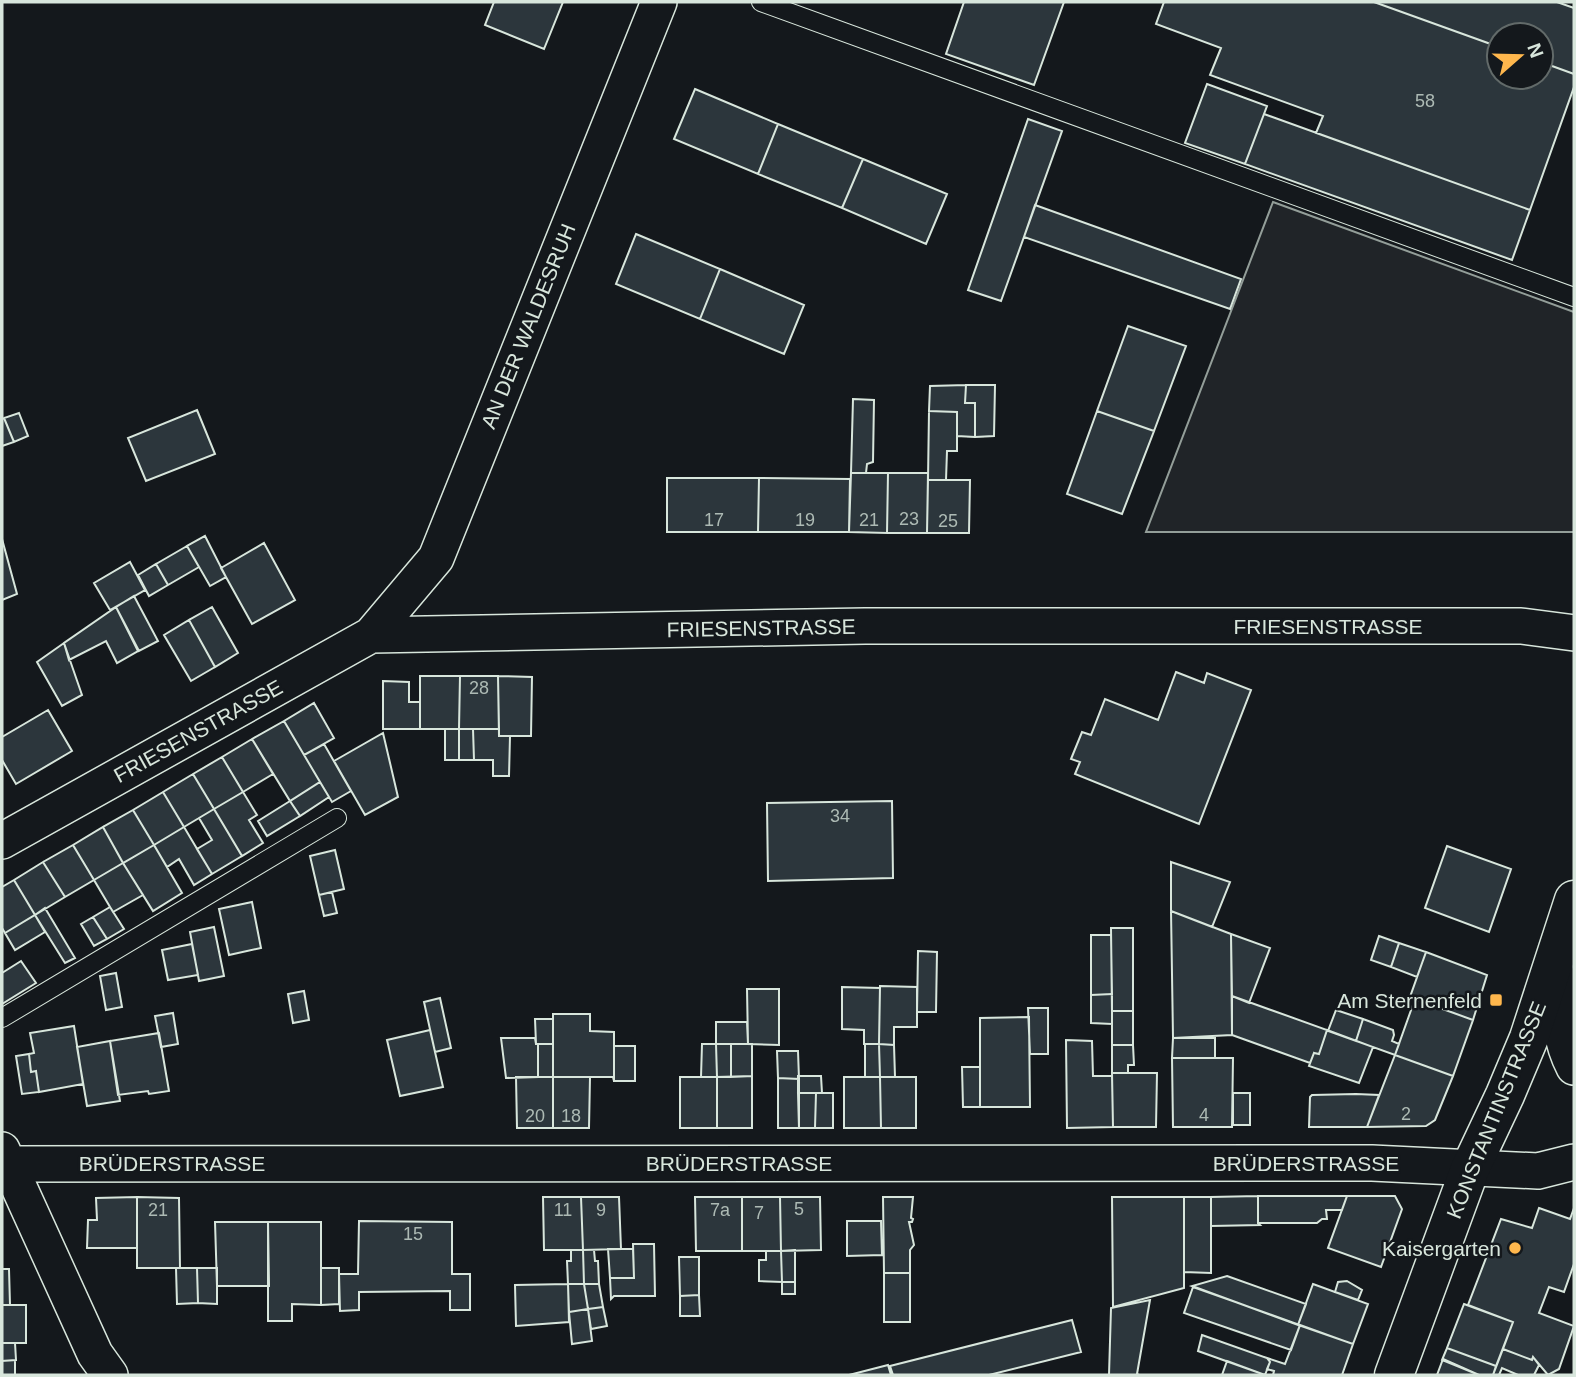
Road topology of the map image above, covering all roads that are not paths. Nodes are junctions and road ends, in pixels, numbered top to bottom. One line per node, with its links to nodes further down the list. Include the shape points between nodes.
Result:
1 (659, 2): 5 (street, AN DER WALDESRUH, via 436,558)
2 (761, 2): 3 (lane)
3 (1574, 297)
4 (1574, 632): 5 (street, FRIESENSTRASSE, via 1521,626 865,626)
5 (371, 635): 7 (street, FRIESENSTRASSE)
6 (337, 818): 10 (lane)
7 (2, 841)
8 (1574, 900): 9 (street, KONSTANTINSTRASSE)
9 (1555, 963): 11 (street, KONSTANTINSTRASSE, via 1561,1033); 14 (street, KONSTANTINSTRASSE, via 1521,1057)
10 (2, 1018)
11 (1574, 1067)
12 (4, 1159): 14 (street, BRÜDERSTRASSE, via 1414,1163); 15 (street, via 95,1354)
13 (1574, 1162): 14 (street, via 1538,1171)
14 (1470, 1169): 16 (street, KONSTANTINSTRASSE)
15 (110, 1375)
16 (1394, 1375)

